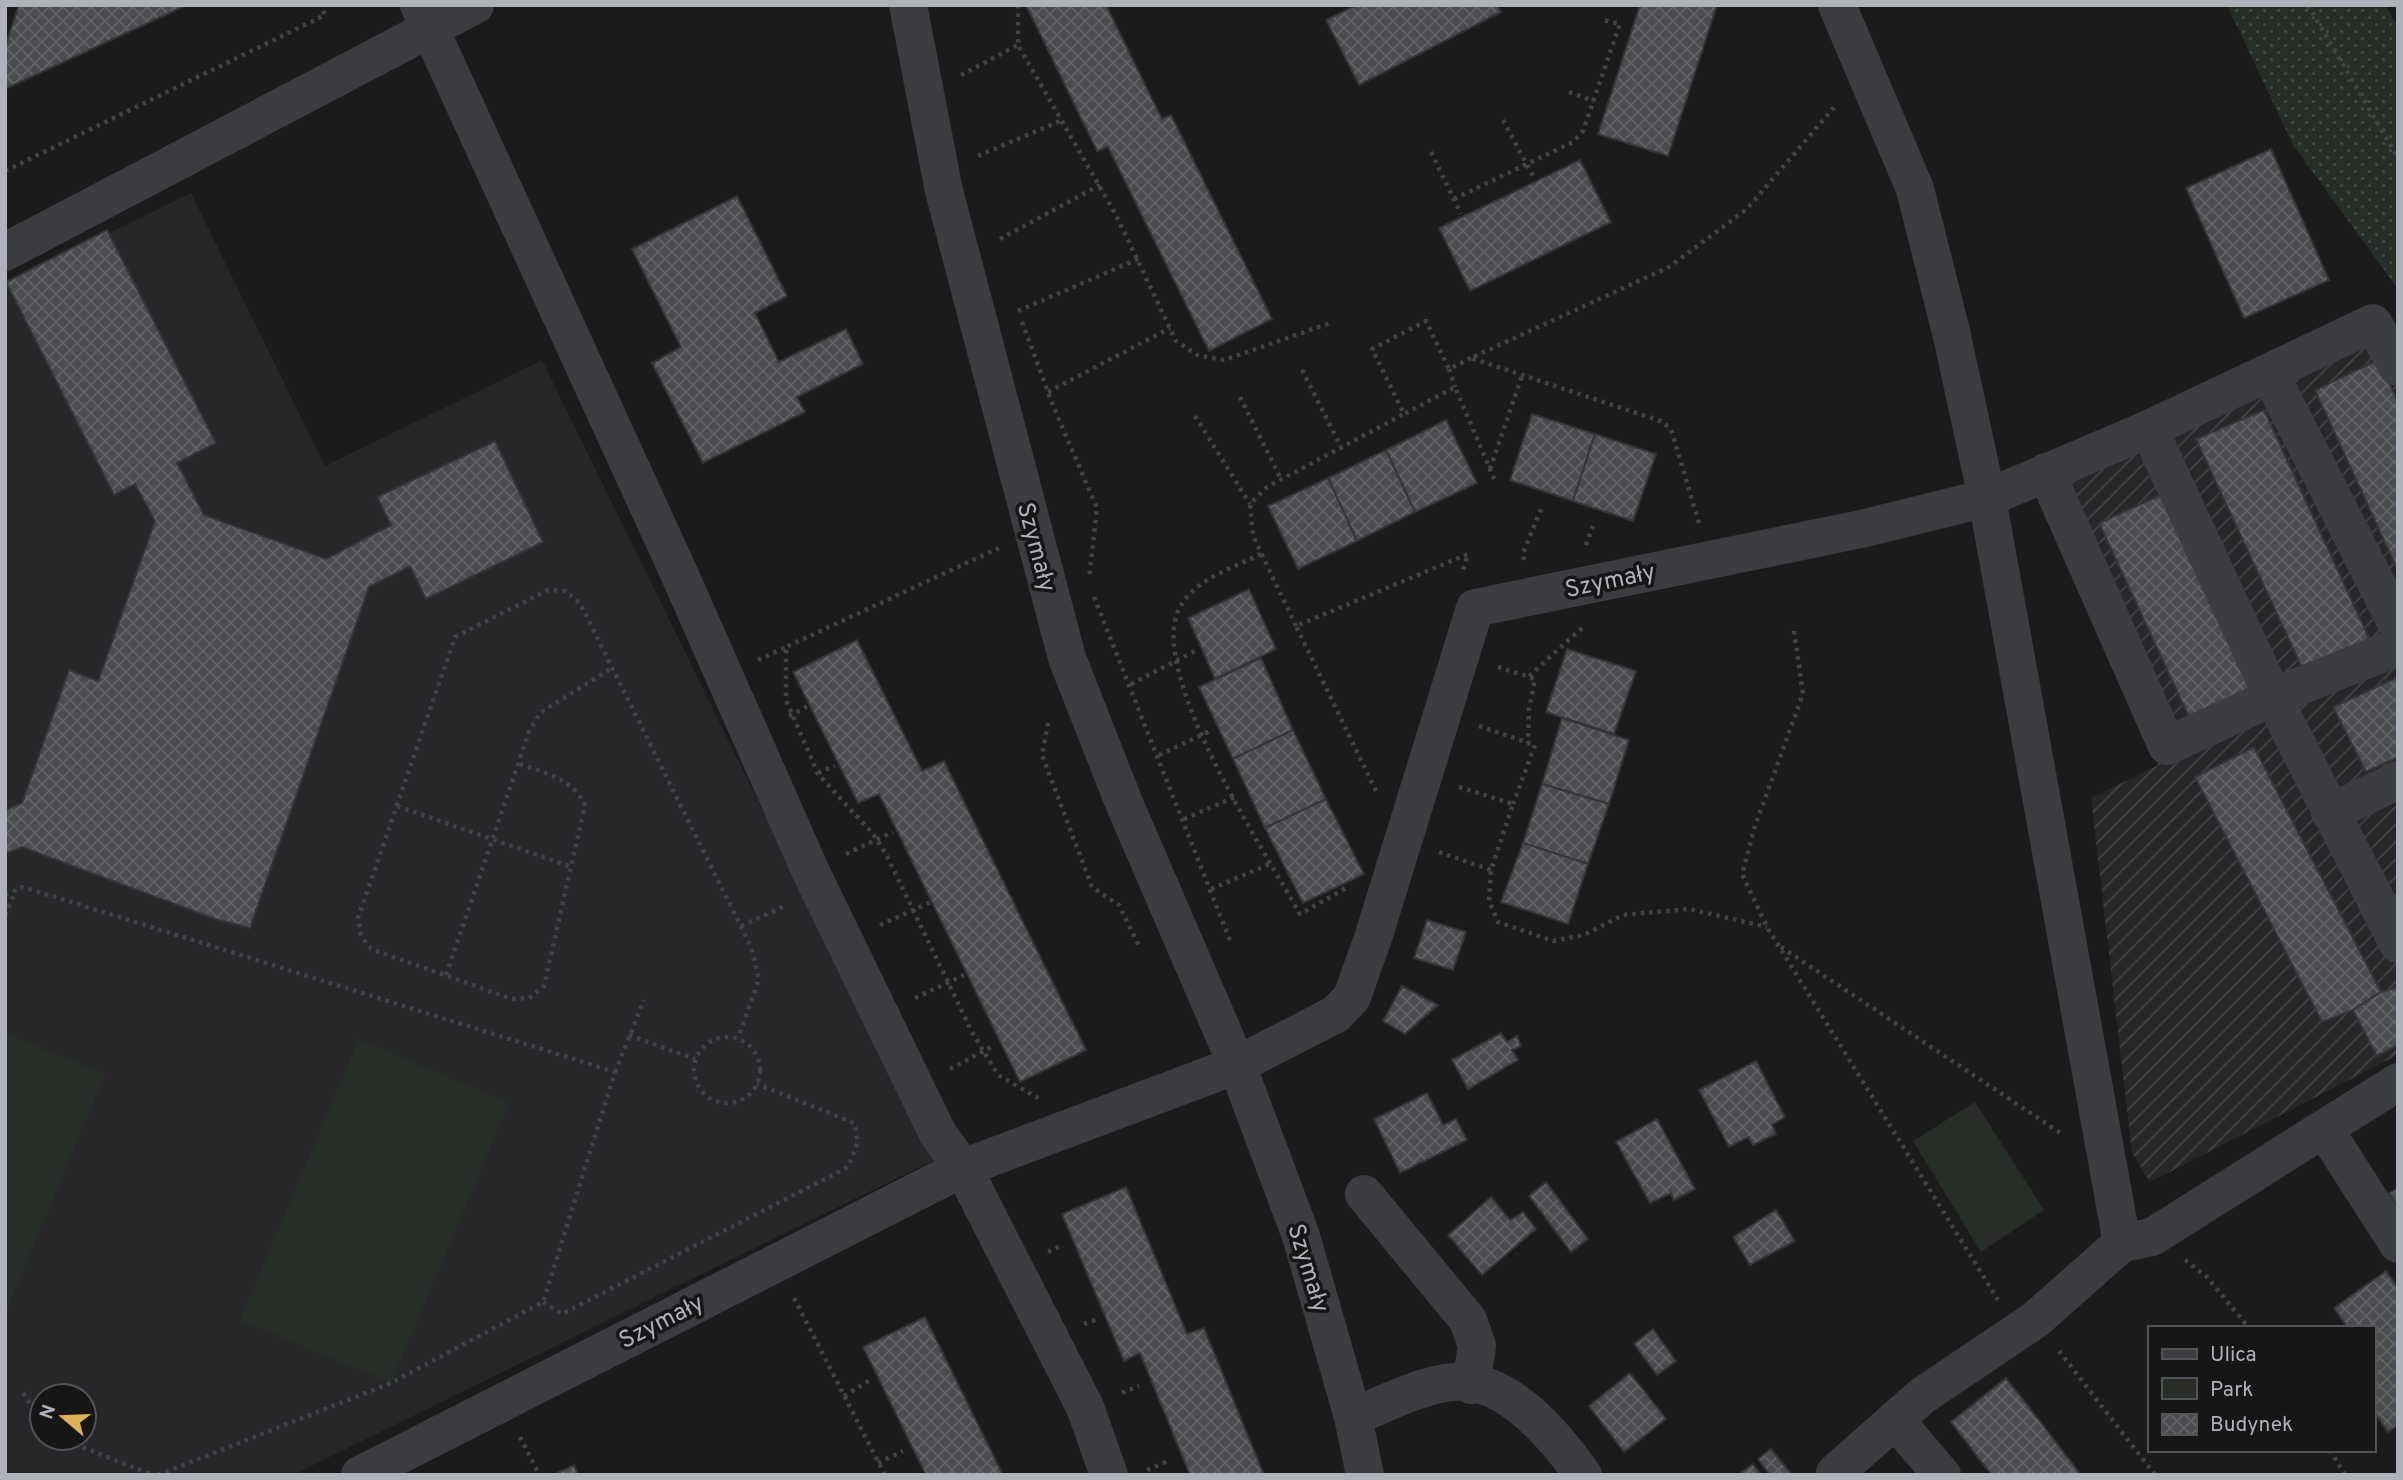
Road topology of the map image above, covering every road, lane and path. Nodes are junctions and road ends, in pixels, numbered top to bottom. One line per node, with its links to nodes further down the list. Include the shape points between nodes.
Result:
1 (320, 5): 24 (path, via 325,15)
2 (475, 5): 7 (street)
3 (908, 5): 123 (street, Szymały, via 944,191 1067,657 1124,803)
4 (1018, 5): 9 (path)
5 (1836, 5): 55 (street, via 1915,189)
6 (2308, 5): 21 (path)
7 (424, 17): 31 (street); 97 (street)
8 (1604, 20): 15 (path, via 1620,24)
9 (1018, 45): 11 (path); 17 (path)
10 (958, 67): 11 (path)
11 (960, 76): 12 (path)
12 (962, 88)
13 (1569, 92): 15 (path)
14 (1843, 97): 38 (path, via 1747,209 1669,267)
15 (1594, 100): 22 (path, via 1583,131 1573,142)
16 (1503, 120): 22 (path)
17 (1060, 121): 20 (path); 26 (path)
18 (976, 146): 20 (path)
19 (1431, 152): 27 (path)
20 (978, 156): 23 (path)
21 (2398, 158)
22 (1525, 163): 25 (path); 27 (path)
23 (981, 168)
24 (5, 171)
25 (1533, 176)
26 (1100, 185): 30 (path); 33 (path)
27 (1454, 199): 28 (path)
28 (1461, 214)
29 (997, 227): 30 (path)
30 (1000, 239): 32 (path)
31 (5, 251)
32 (1003, 251)
33 (1138, 259): 35 (path); 37 (path)
34 (1015, 299): 35 (path)
35 (1018, 312): 45 (path)
36 (1333, 322): 37 (path, via 1224,360 1197,355 1176,341)
37 (1170, 328): 45 (path)
38 (1471, 358): 40 (path); 43 (path)
39 (2398, 367): 42 (street, via 2373,323)
40 (1449, 369): 44 (path); 47 (path, via 1426,321 1373,349)
41 (1302, 370): 50 (path)
42 (2270, 374): 49 (street); 67 (street)
43 (1522, 376): 51 (path); 58 (path, via 1661,421 1671,429)
44 (1455, 387): 47 (path); 51 (path)
45 (1048, 393): 63 (path, via 1097,508)
46 (1240, 397): 53 (path)
47 (1404, 414): 50 (path)
48 (1195, 416): 56 (path)
49 (2149, 429): 52 (street); 76 (street)
50 (1341, 447): 53 (path)
51 (1490, 470): 54 (path)
52 (2046, 471): 55 (street); 76 (street, via 2167,746)
53 (1281, 479): 56 (path)
54 (1495, 481)
55 (1987, 498): 123 (street, Szymały, via 1861,529 1475,608 1352,998 1336,1014); 130 (street)
56 (1250, 505): 60 (path, via 1253,536)
57 (1542, 507): 61 (path, via 1523,553 1524,562)
58 (1703, 536)
59 (1011, 543): 92 (path, via 786,647 786,700 818,774)
60 (1261, 554): 66 (path); 71 (path, via 1195,587 1178,610)
61 (1533, 566)
62 (1459, 580): 66 (path, via 1468,554)
63 (1088, 583)
64 (1094, 595): 75 (path)
65 (1585, 625): 74 (path)
66 (1296, 626): 86 (path)
67 (2398, 626)
68 (1794, 631): 108 (path, via 1803,694 1742,874)
69 (2398, 648): 76 (street)
70 (1195, 651): 71 (path)
71 (1176, 661): 75 (path); 79 (path)
72 (1486, 663): 74 (path)
73 (612, 668): 82 (path, via 540,713); 88 (path, via 580,603 565,591 548,590 455,637); 107 (path)
74 (1528, 676): 80 (path, via 1535,678)
75 (1131, 684): 81 (path)
76 (2273, 697): 89 (street)
77 (1467, 722): 80 (path)
78 (1212, 730): 79 (path)
79 (1200, 736): 81 (path); 85 (path)
80 (1528, 743): 87 (path, via 1535,746)
81 (1159, 755): 90 (path)
82 (520, 764): 93 (path); 96 (path, via 548,773 580,793 585,804)
83 (2398, 780): 89 (street)
84 (1449, 784): 87 (path)
85 (1235, 797): 90 (path); 95 (path)
86 (1381, 801)
87 (1513, 804): 98 (path)
88 (397, 806): 93 (path); 113 (path, via 358,918 361,935 371,949)
89 (2330, 813): 109 (street)
90 (1184, 820): 100 (path)
91 (893, 832): 92 (path)
92 (877, 840): 97 (path); 105 (path)
93 (493, 841): 96 (path); 113 (path)
94 (1429, 848): 98 (path)
95 (1272, 863): 99 (path, via 1300,914); 100 (path)
96 (572, 867): 113 (path, via 544,986 529,998 512,999)
97 (810, 870): 110 (street)
98 (1491, 870): 108 (path, via 1489,901 1498,922 1553,940 1584,935 1623,915 1689,909)
99 (1357, 882)
100 (1211, 889): 112 (path)
101 (16, 890): 102 (path); 106 (path); 124 (path, via 23,887)
102 (5, 895)
103 (931, 902): 105 (path)
104 (791, 903): 107 (path)
105 (914, 912): 110 (path); 115 (path)
106 (5, 915)
107 (741, 926): 119 (path, via 759,979)
108 (1767, 927): 111 (path)
109 (2396, 935)
110 (844, 940): 117 (street)
111 (1778, 944): 130 (path); 137 (path)
112 (1233, 948)
113 (446, 975)
114 (964, 975): 115 (path)
115 (949, 982): 117 (path); 121 (path)
116 (643, 1000): 118 (path)
117 (879, 1015): 127 (street)
118 (629, 1035): 122 (path); 124 (path)
119 (738, 1038): 122 (path, via 713,1039); 126 (path, via 757,1056)
120 (995, 1045): 121 (path)
121 (984, 1052): 127 (path); 128 (path, via 998,1075 1060,1109)
122 (695, 1059): 126 (path, via 698,1087 718,1102 747,1097)
123 (1237, 1065): 128 (street, Szymały); 144 (street, Szymały, via 1301,1236)
124 (615, 1072): 136 (path)
125 (2398, 1082): 129 (street)
126 (757, 1084): 136 (path, via 854,1123 858,1142 848,1167 562,1314)
127 (915, 1087): 131 (street, via 938,1134)
128 (1068, 1129): 131 (street, Szymały)
129 (2325, 1130): 133 (street); 134 (street)
130 (2107, 1164): 133 (street)
131 (963, 1168): 135 (street, Szymały); 155 (street, via 1085,1407)
132 (1364, 1194): 140 (street, via 1468,1320 1477,1346)
133 (2137, 1240): 137 (street); 138 (path, via 2206,1276)
134 (2398, 1244)
135 (776, 1264): 142 (path); 153 (street, Szymały)
136 (543, 1302): 152 (path, via 391,1383)
137 (2026, 1326): 145 (street, via 1922,1396); 160 (path)
138 (2247, 1326)
139 (870, 1380): 142 (path)
140 (1471, 1385): 144 (street, via 1455,1381); 158 (street, via 1503,1391 1562,1445)
141 (23, 1393): 143 (path)
142 (844, 1396): 150 (path)
143 (28, 1400)
144 (1353, 1417): 157 (street, Szymały)
145 (1895, 1420): 151 (street); 159 (street)
146 (903, 1451): 150 (path)
147 (96, 1452): 152 (path)
148 (2331, 1452): 161 (path)
149 (1168, 1461): 156 (path)
150 (878, 1462): 154 (path)
151 (1835, 1473)
152 (156, 1475)
153 (360, 1475)
154 (885, 1475)
155 (1109, 1475)
156 (1137, 1475)
157 (1365, 1475)
158 (1583, 1475)
159 (1942, 1475)
160 (2155, 1475)
161 (2345, 1475)

